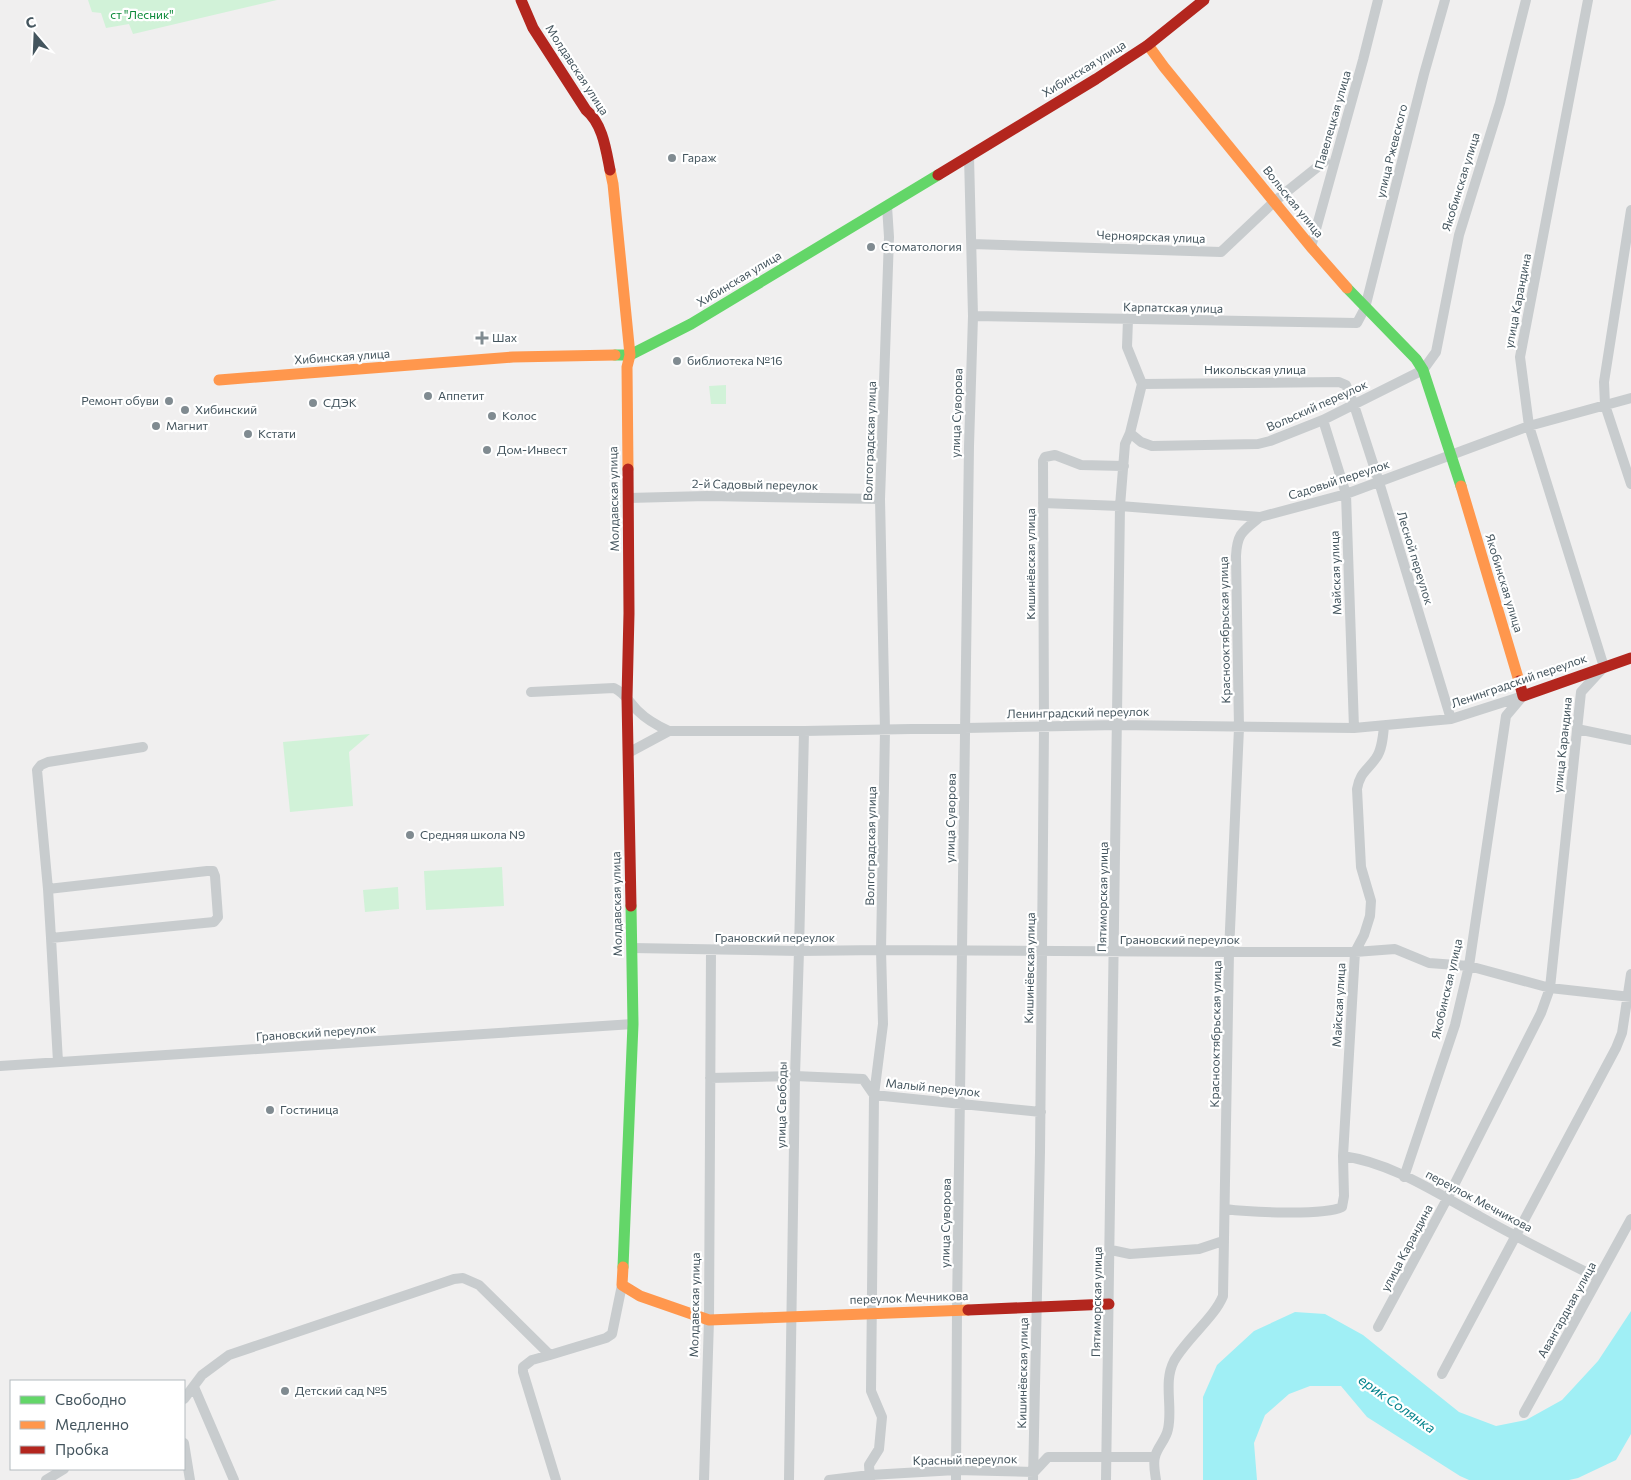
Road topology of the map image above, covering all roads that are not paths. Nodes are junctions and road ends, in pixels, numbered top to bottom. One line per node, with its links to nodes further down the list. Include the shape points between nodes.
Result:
1 (521, 0): 18 (street, Молдавская улица, via 533,28 592,115 603,138 613,184)
2 (1204, 0): 7 (street, Хибинская улица)
3 (1378, 0): 14 (street, Павелецкая улица)
4 (1445, 0): 15 (street, улица Ржевского)
5 (1526, 0): 19 (street, Якобинская улица, via 1500,103 1458,235 1436,352)
6 (1588, 0): 26 (street, улица Карандина, via 1520,358)
7 (1148, 45): 8 (street, Хибинская улица); 10 (street, Вольская улица)
8 (969, 156): 11 (street, Хибинская улица); 13 (street, улица Суворова)
9 (1325, 161): 10 (street, Черноярская улица)
10 (1275, 201): 13 (street, Черноярская улица, via 1221,252); 14 (street, Вольская улица)
11 (887, 206): 18 (street, Хибинская улица, via 691,324); 34 (street, Волгоградская улица, via 889,237)
12 (1631, 210): 24 (street, via 1604,382)
13 (972, 244): 16 (street, улица Суворова)
14 (1311, 247): 15 (street, Вольская улица)
15 (1365, 308): 17 (street, Карпатская улица, via 1357,323); 19 (street, Вольская улица)
16 (973, 316): 17 (street, Карпатская улица); 47 (street, улица Суворова)
17 (1128, 319): 21 (street, via 1127,348)
18 (630, 355): 20 (street, Хибинская улица, via 513,357); 33 (street, Молдавская улица, via 626,367)
19 (1423, 370): 23 (street, Вольский переулок); 28 (street, Якобинская улица)
20 (219, 380)
21 (1142, 384): 23 (street, Никольская улица, via 1342,382); 27 (street, Пятиморская улица)
22 (1631, 398): 24 (street, Садовый переулок)
23 (1354, 405): 25 (street, Вольский переулок); 30 (street, Лесной переулок)
24 (1604, 405): 26 (street, Садовый переулок); 31 (street)
25 (1323, 420): 27 (street, Вольский переулок, via 1270,441 1249,445 1152,446); 32 (street, Майская улица)
26 (1529, 426): 28 (street, Садовый переулок); 39 (street, улица Карандина)
27 (1130, 433): 29 (street, Пятиморская улица, via 1125,444)
28 (1452, 456): 30 (street, Садовый переулок); 41 (street, Якобинская улица)
29 (1124, 466): 35 (street, Кишинёвская улица, via 1081,464 1055,455 1045,458); 36 (street, Пятиморская улица)
30 (1379, 482): 32 (street, Садовый переулок); 43 (street, Лесной переулок)
31 (1631, 484)
32 (1346, 494): 37 (street, Садовый переулок); 49 (street, Майская улица)
33 (628, 498): 34 (street, 2-й Садовый переулок); 42 (street, Молдавская улица)
34 (880, 499): 51 (street, Волгоградская улица)
35 (1043, 503): 36 (street, Садовый переулок); 46 (street, Кишинёвская улица)
36 (1120, 506): 37 (street, Садовый переулок); 44 (street, Пятиморская улица)
37 (1260, 517): 48 (street, Краснооктябрьская улица, via 1241,535 1237,545)
38 (1631, 658): 39 (street, Ленинградский переулок)
39 (1604, 667): 41 (street, Ленинградский переулок); 50 (street, улица Карандина, via 1581,692)
40 (531, 692): 42 (street, Ленинградский переулок, via 614,688)
41 (1523, 696): 43 (street, Ленинградский переулок); 68 (street, Якобинская улица, via 1506,716)
42 (628, 698): 52 (street, Ленинградский переулок, via 638,712); 56 (street, Молдавская улица)
43 (1451, 719): 45 (street, Ленинградский переулок)
44 (1117, 725): 46 (street, Ленинградский переулок); 48 (street, Ленинградский переулок); 65 (street, Пятиморская улица)
45 (1384, 726): 49 (street, Ленинградский переулок); 67 (street, Майская улица, via 1380,752 1362,773 1357,790 1361,867 1371,901 1370,916)
46 (1044, 727): 47 (street, Ленинградский переулок); 64 (street, Кишинёвская улица)
47 (965, 728): 51 (street, Ленинградский переулок); 63 (street, улица Суворова)
48 (1238, 728): 49 (street, Ленинградский переулок); 66 (street, Краснооктябрьская улица)
49 (1354, 728)
50 (1577, 729): 54 (street); 70 (street, улица Карандина)
51 (885, 730): 53 (street, Ленинградский переулок); 61 (street, Волгоградская улица)
52 (669, 731): 53 (street, Ленинградский переулок); 56 (street)
53 (804, 731): 62 (street, улица Свободы)
54 (1631, 740)
55 (143, 748): 57 (street, via 48,762 38,768)
56 (628, 753): 59 (street, Молдавская улица)
57 (48, 889): 58 (street); 58 (street, via 210,871 215,876 218,914 217,920 211,922)
58 (51, 938): 73 (street)
59 (632, 948): 60 (street, Грановский переулок); 72 (street, Молдавская улица)
60 (711, 950): 62 (street, Грановский переулок); 76 (street, Молдавская улица)
61 (881, 950): 62 (street, Грановский переулок); 63 (street, Грановский переулок); 77 (street, Волгоградская улица, via 883,1024)
62 (800, 951): 75 (street, улица Свободы)
63 (962, 951): 64 (street, Грановский переулок); 78 (street, улица Суворова)
64 (1042, 951): 65 (street, Грановский переулок); 79 (street, Кишинёвская улица)
65 (1115, 952): 66 (street, Грановский переулок); 87 (street, Пятиморская улица)
66 (1229, 952): 67 (street, Грановский переулок); 83 (street, Краснооктябрьская улица)
67 (1355, 952): 68 (street, Грановский переулок, via 1395,949 1429,963); 80 (street, Майская улица)
68 (1469, 966): 70 (street, Грановский переулок); 81 (street, Якобинская улица, via 1455,1024)
69 (1631, 974): 71 (street)
70 (1550, 988): 71 (street, Грановский переулок); 82 (street, улица Карандина, via 1541,1013)
71 (1630, 997): 85 (street, via 1616,1048)
72 (633, 1024): 73 (street, Грановский переулок); 89 (street, Молдавская улица)
73 (58, 1062): 74 (street, Грановский переулок)
74 (0, 1066)
75 (795, 1076): 76 (street, Малый переулок); 77 (street, Малый переулок, via 863,1080); 94 (street, улица Свободы)
76 (710, 1078): 95 (street, Молдавская улица)
77 (874, 1095): 78 (street, Малый переулок); 93 (street, Волгоградская улица)
78 (960, 1103): 79 (street, Малый переулок); 92 (street, улица Суворова)
79 (1041, 1112): 91 (street, Кишинёвская улица)
80 (1343, 1156): 81 (street, переулок Мечникова, via 1374,1162); 83 (street, Майская улица, via 1342,1207 1326,1212)
81 (1404, 1177): 82 (street, переулок Мечникова)
82 (1447, 1199): 85 (street, переулок Мечникова); 96 (street, улица Карандина)
83 (1225, 1209): 86 (street, Краснооктябрьская улица)
84 (1631, 1219): 88 (street, Авангардная улица)
85 (1515, 1236): 88 (street, переулок Мечникова); 98 (street)
86 (1223, 1241): 87 (street, via 1199,1249 1130,1254); 104 (street, Краснооктябрьская улица, via 1223,1296 1173,1363 1168,1389 1169,1427)
87 (1111, 1250): 90 (street, Пятиморская улица)
88 (1598, 1278): 101 (street, Авангардная улица)
89 (622, 1285): 95 (street, via 640,1296); 97 (street, via 612,1334)
90 (1109, 1304): 91 (street, переулок Мечникова); 103 (street, Пятиморская улица)
91 (1037, 1308): 92 (street, переулок Мечникова); 107 (street, Кишинёвская улица)
92 (956, 1310): 93 (street, переулок Мечникова); 106 (street, улица Суворова)
93 (873, 1313): 94 (street, переулок Мечникова); 108 (street, Волгоградская улица, via 871,1391 882,1417 879,1449 869,1465)
94 (791, 1316): 95 (street, переулок Мечникова); 114 (street, улица Свободы)
95 (709, 1320): 113 (street, Молдавская улица)
96 (1378, 1327)
97 (550, 1355): 99 (street, via 479,1285 463,1278 229,1355 202,1375); 112 (street, via 527,1362 523,1372)
98 (1442, 1374)
99 (194, 1386): 100 (street); 111 (street)
100 (185, 1398)
101 (1524, 1413)
102 (185, 1449): 110 (street)
103 (1107, 1457): 104 (street, Красный переулок); 107 (street, Красный переулок, via 1048,1457); 116 (street, Пятиморская улица)
104 (1155, 1457): 117 (street)
105 (62, 1470): 109 (street)
106 (956, 1475): 107 (street, Красный переулок); 108 (street, Красный переулок)
107 (1034, 1476)
108 (870, 1478): 115 (street, Красный переулок)
109 (46, 1480)
110 (190, 1480)
111 (234, 1480)
112 (556, 1480)
113 (704, 1480)
114 (788, 1480)
115 (829, 1480)
116 (1106, 1480)
117 (1156, 1480)

